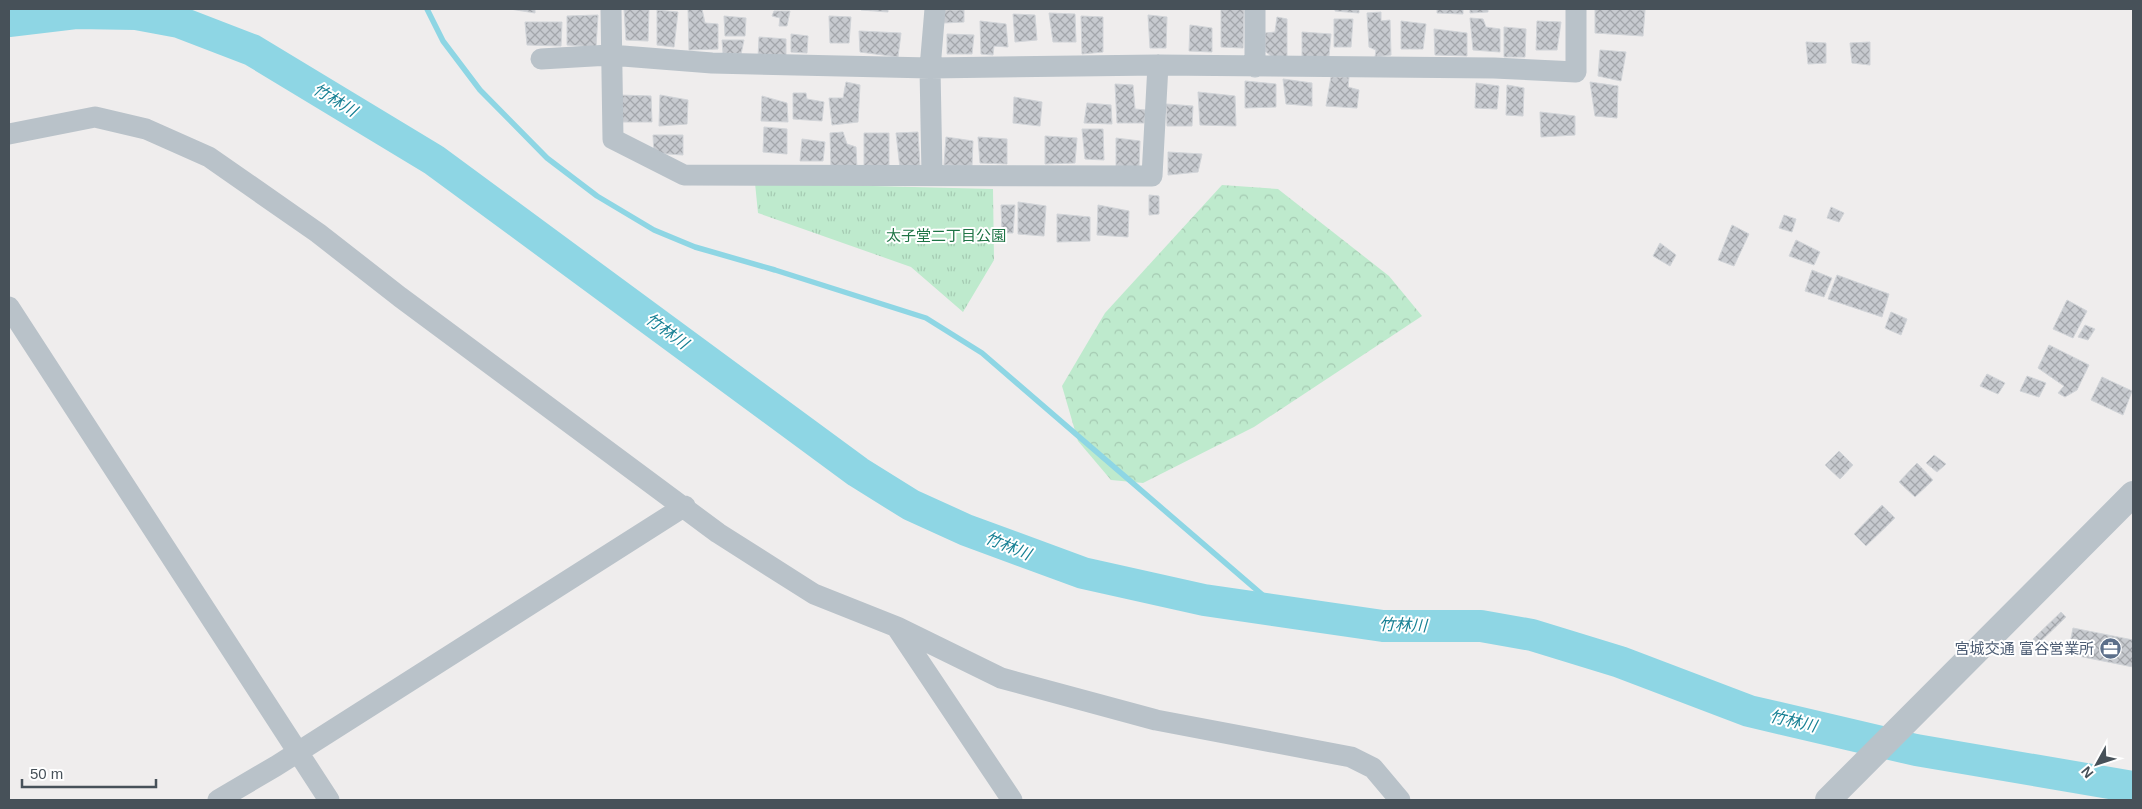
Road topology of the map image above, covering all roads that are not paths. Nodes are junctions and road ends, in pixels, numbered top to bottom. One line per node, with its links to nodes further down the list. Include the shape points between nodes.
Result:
1 (611, 9): 5 (street)
2 (935, 9): 9 (street)
3 (1255, 9): 8 (street)
4 (1576, 9): 8 (street, via 1576,72 1494,68)
5 (610, 55): 6 (street); 9 (street, via 712,63); 11 (street, via 613,139 684,175)
6 (541, 59)
7 (1158, 65): 8 (street); 9 (street); 11 (street, via 1152,176)
8 (1255, 67)
9 (930, 68): 11 (street)
10 (9, 134): 14 (street, via 95,117 146,128 209,157 310,227)
11 (932, 175)
12 (9, 307): 16 (street)
13 (2133, 494): 21 (street)
14 (685, 506): 15 (street, via 718,533 814,594); 16 (street)
15 (897, 627): 19 (street); 20 (street, via 1001,678 1156,720 1351,757 1374,768)
16 (297, 751): 17 (street); 18 (street)
17 (218, 800)
18 (329, 800)
19 (1012, 800)
20 (1400, 800)
21 (1828, 800)

